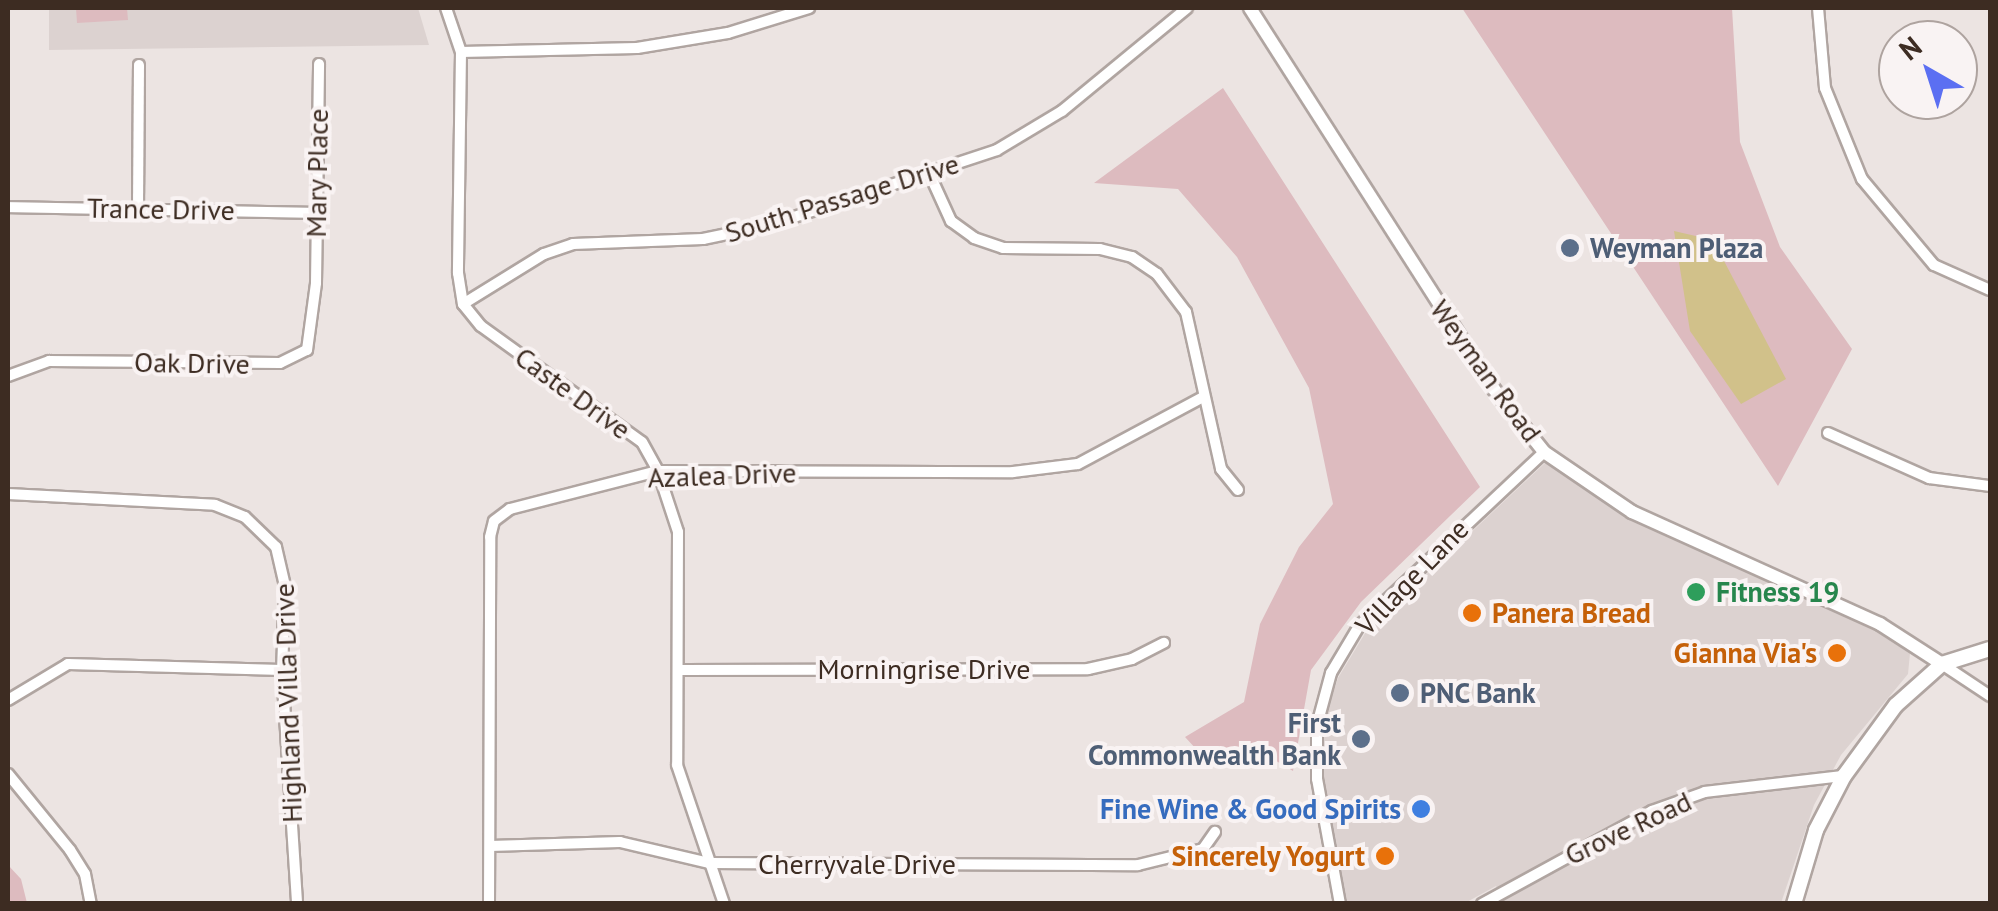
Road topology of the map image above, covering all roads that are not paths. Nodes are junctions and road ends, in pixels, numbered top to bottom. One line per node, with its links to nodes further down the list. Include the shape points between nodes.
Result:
1 (446, 8): 6 (street)
2 (809, 8): 6 (street, via 728,33 637,48)
3 (1187, 8): 9 (street, South Passage Drive, via 1062,112 997,150)
4 (1250, 8): 19 (street, Weyman Road, via 1434,300)
5 (1818, 8): 14 (street, via 1824,88 1862,179 1934,265)
6 (461, 52): 15 (street)
7 (319, 64): 12 (street, Mary Place)
8 (139, 65): 11 (street)
9 (930, 175): 15 (street, South Passage Drive, via 702,239 573,244 544,254); 17 (street, via 951,221 974,238 1003,248 1100,249 1132,257 1157,274 1186,312)
10 (8, 207): 11 (street, Trance Drive)
11 (138, 208): 12 (street, Trance Drive)
12 (315, 214): 13 (street, Mary Place)
13 (316, 283): 16 (street, Oak Drive, via 308,350 280,363 49,361)
14 (1990, 290)
15 (463, 304): 20 (street, Caste Drive, via 480,326 642,442)
16 (8, 376)
17 (1203, 397): 20 (street, Azalea Drive, via 1078,464 1012,472); 22 (street, via 1220,470)
18 (1828, 433): 21 (street, via 1928,478)
19 (1544, 452): 26 (street, Weyman Road, via 1632,512 1880,624); 40 (street, Village Lane, via 1359,626 1330,673 1317,725 1317,779)
20 (658, 472): 28 (street, Caste Drive, via 678,532); 34 (street, Azalea Drive, via 510,508 494,521)
21 (1990, 486)
22 (1238, 490)
23 (8, 494): 27 (street, Highland Villa Drive, via 215,504 245,517 264,531 283,567)
24 (1164, 642): 28 (street, Morningrise Drive, via 1132,659 1088,668)
25 (1990, 649): 26 (main road)
26 (1942, 664): 29 (street); 32 (main road, via 1896,705)
27 (282, 670): 30 (street, via 68,664); 37 (street, Highland Villa Drive)
28 (680, 670): 35 (street, Caste Drive, via 678,764)
29 (1990, 696)
30 (8, 700)
31 (8, 774): 36 (street, via 86,874)
32 (1844, 776): 41 (street, Grove Road, via 1695,796 1652,811); 42 (main road, via 1816,830)
33 (1215, 832): 35 (street, Cherryvale Drive, via 1204,850 1138,865)
34 (490, 846): 35 (street, Cherryvale Drive, via 620,842); 38 (street, Azalea Drive)
35 (709, 863): 39 (street, Caste Drive)
36 (91, 904)
37 (297, 904)
38 (489, 904)
39 (724, 904)
40 (1340, 904)
41 (1482, 904)
42 (1794, 904)

